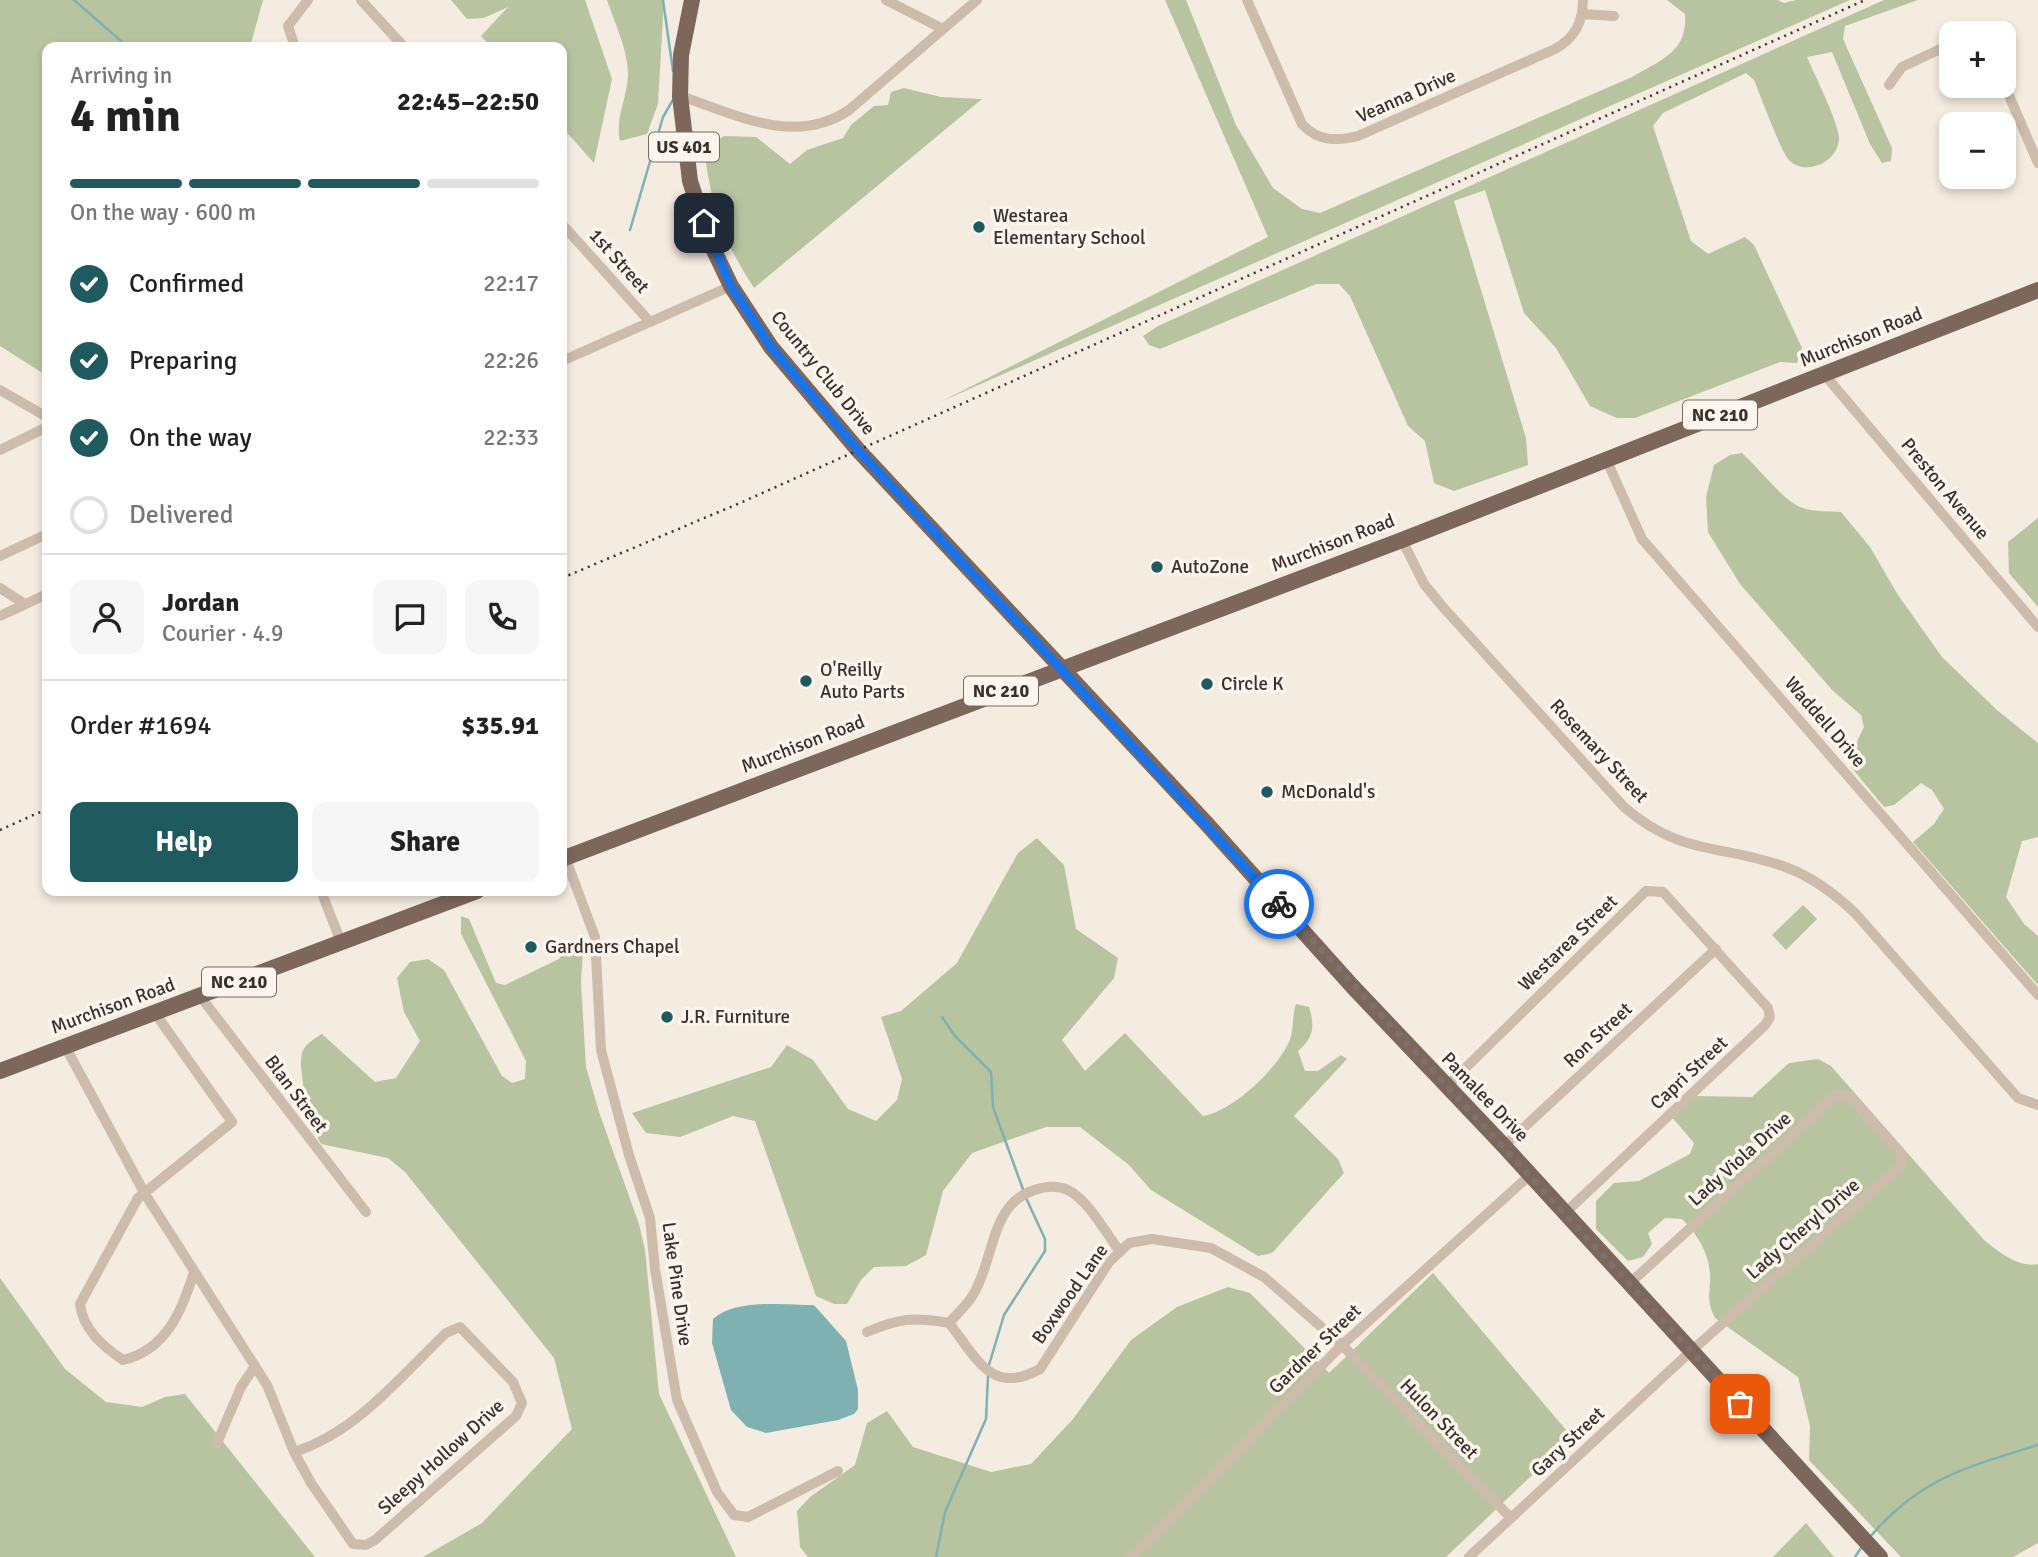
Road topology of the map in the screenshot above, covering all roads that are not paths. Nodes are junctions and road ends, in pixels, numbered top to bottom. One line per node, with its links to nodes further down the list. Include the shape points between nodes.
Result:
1 (361, 0): 12 (street)
2 (691, 0): 15 (main road, Country Club Drive / US 401, via 681,55)
3 (886, 0): 10 (street)
4 (977, 0): 10 (street)
5 (1247, 0): 8 (street, Veanna Drive, via 1302,124 1318,137 1331,140 1358,136 1555,49 1572,37)
6 (1583, 0): 8 (street)
7 (307, 1): 11 (street, via 288,26)
8 (1583, 14): 9 (street)
9 (1614, 16)
10 (943, 29): 15 (street, via 849,110 812,128 772,126)
11 (293, 42)
12 (399, 42)
13 (1939, 50): 14 (street, via 1902,67)
14 (1889, 85)
15 (680, 96): 19 (main road, Country Club Drive / US 401, via 690,181 709,240)
16 (2010, 98): 17 (street)
17 (2038, 163)
18 (567, 230): 21 (street, 1st Street)
19 (731, 286): 21 (street); 37 (main road, Country Club Drive / US 401, via 771,347 858,450)
20 (2038, 290): 23 (main road, Murchison Road / NC 210)
21 (650, 322): 22 (street)
22 (567, 356)
23 (1824, 373): 28 (main road, Murchison Road / NC 210); 36 (street, Preston Avenue)
24 (0, 390): 25 (street)
25 (42, 414)
26 (42, 429): 27 (street)
27 (0, 450)
28 (1606, 459): 30 (main road, Murchison Road / NC 210); 44 (street, Waddell Drive, via 1642,539)
29 (42, 536): 31 (street)
30 (1402, 540): 37 (main road, Murchison Road / NC 210); 50 (street, Rosemary Street, via 1424,584 1442,606 1624,807 1675,840 1787,867 1823,887 1855,913 2018,1098)
31 (0, 556)
32 (0, 588): 34 (street)
33 (42, 596): 34 (street)
34 (25, 604): 35 (street)
35 (0, 615)
36 (2038, 628)
37 (1060, 668): 38 (main road, Murchison Road / NC 210); 49 (main road, Pamalee Drive / US 401)
38 (567, 857)
39 (567, 866): 67 (street, Lake Pine Drive, via 595,937 601,1050 650,1218 677,1400 717,1492 734,1515 748,1517)
40 (323, 896): 42 (street)
41 (464, 896): 42 (main road, Murchison Road / NC 210)
42 (341, 942): 45 (main road, Murchison Road / NC 210)
43 (1716, 949): 49 (street, Westarea Street, via 1663,892 1646,891); 52 (street, Ron Street); 56 (street, Capri Street, via 1768,1008 1770,1017)
44 (2038, 995)
45 (200, 996): 46 (main road, Murchison Road / NC 210); 55 (street, Blan Street)
46 (155, 1013): 47 (main road, Murchison Road / NC 210); 54 (street, via 232,1122)
47 (65, 1046): 48 (main road, Murchison Road / NC 210); 54 (street, Sleepy Hollow Drive)
48 (0, 1071)
49 (1446, 1087): 52 (main road, Pamalee Drive / US 401)
50 (2038, 1105)
51 (1877, 1123): 59 (street, Lady Viola Drive, via 1849,1096 1836,1095); 63 (street, Lady Cheryl Drive, via 1901,1154 1902,1165)
52 (1504, 1146): 53 (main road, Pamalee Drive / US 401)
53 (1530, 1175): 56 (main road, Pamalee Drive / US 401); 62 (street, Gardner Street)
54 (145, 1194): 58 (street, Sleepy Hollow Drive); 58 (street, via 130,1212 80,1304 82,1320 107,1349 124,1360 140,1356 158,1343 183,1309)
55 (366, 1212)
56 (1564, 1213): 59 (main road, Pamalee Drive / US 401)
57 (1120, 1252): 60 (street, Boxwood Lane, via 1040,1368 1024,1377 1006,1380 988,1371); 60 (street, via 1069,1191 1052,1186 1032,1190 1010,1203 1000,1218 973,1296); 62 (street, Boxwood Lane, via 1129,1243 1152,1239 1211,1248 1264,1277)
58 (194, 1272): 64 (street, Sleepy Hollow Drive)
59 (1629, 1284): 63 (main road, Pamalee Drive / US 401)
60 (949, 1324): 61 (street, via 917,1317)
61 (867, 1332)
62 (1342, 1345): 68 (street, Hulon Street); 69 (street, Gardner Street)
63 (1690, 1352): 68 (street, Gary Street); 71 (main road, Pamalee Drive / US 401)
64 (255, 1366): 65 (street); 66 (street, Sleepy Hollow Drive, via 275,1399)
65 (217, 1443)
66 (294, 1452): 66 (street, Sleepy Hollow Drive, via 347,1539 366,1545 516,1416 522,1403 513,1382 460,1327 446,1333 355,1419 332,1436)
67 (838, 1471)
68 (1511, 1518): 70 (street, Gary Street)
69 (1132, 1557)
70 (1469, 1557)
71 (1880, 1557)

